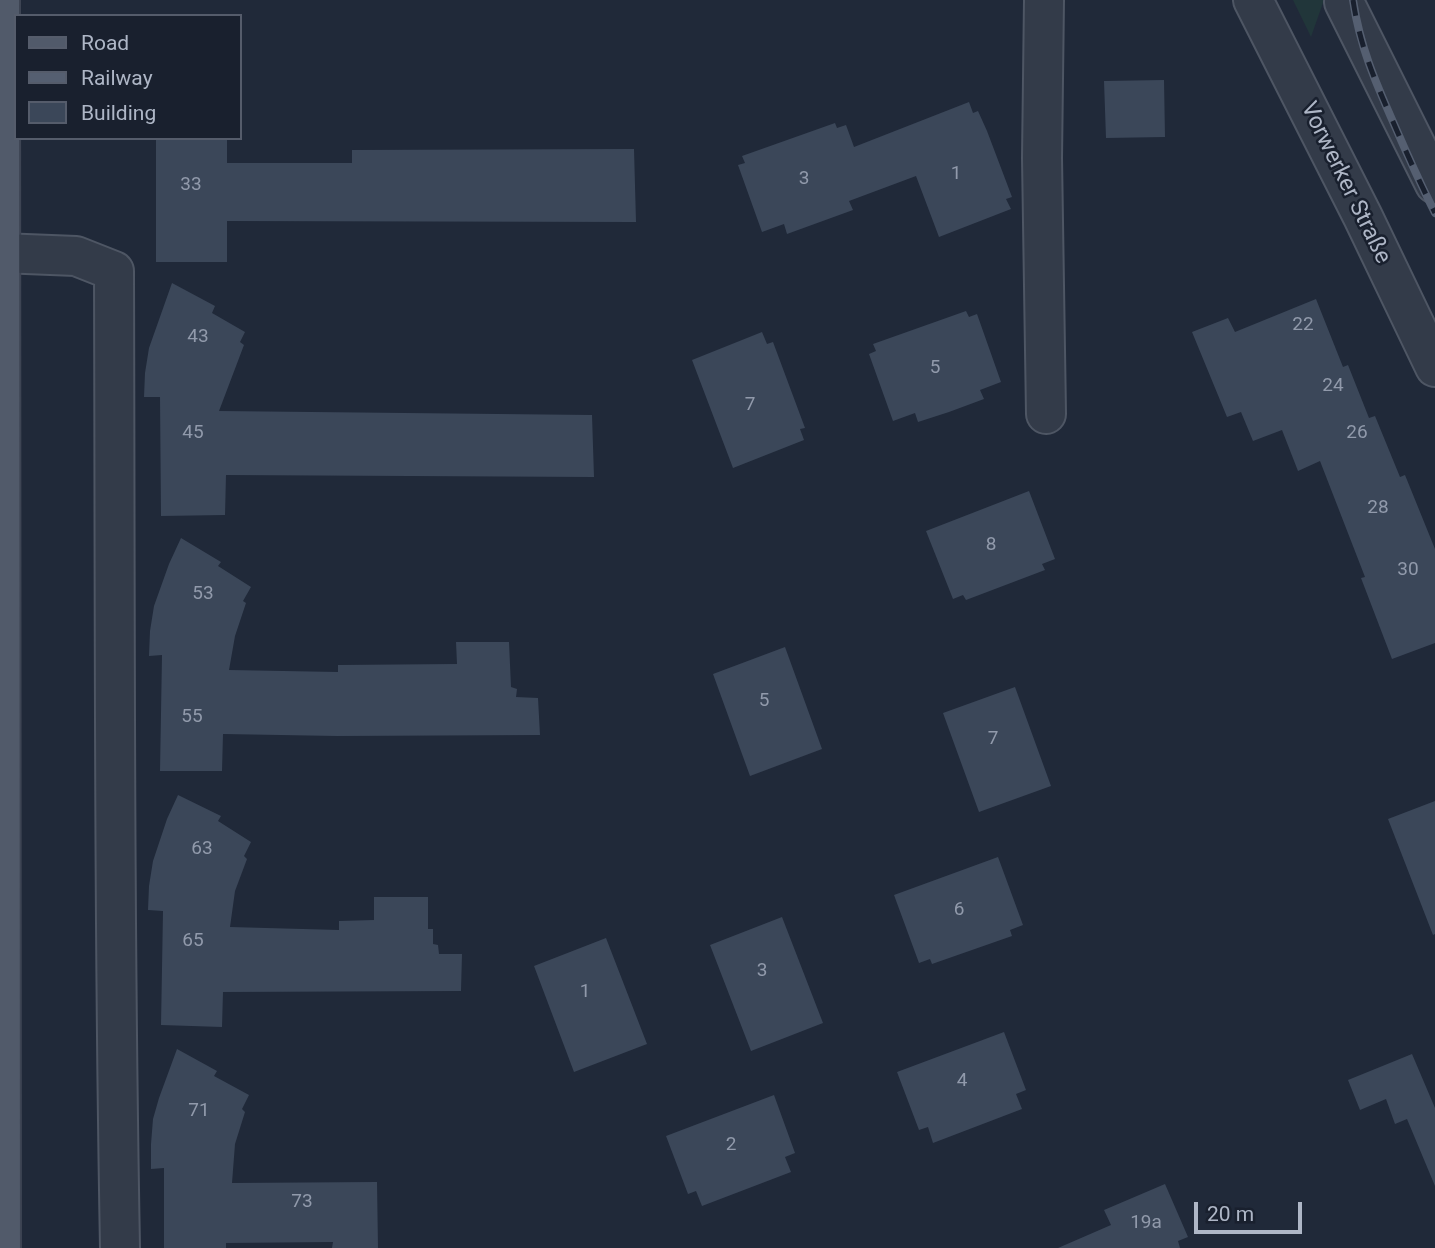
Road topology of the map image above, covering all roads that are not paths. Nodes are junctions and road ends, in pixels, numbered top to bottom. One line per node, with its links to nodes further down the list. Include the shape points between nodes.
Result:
1 (0, 0): 6 (main road)
2 (1044, 0): 8 (street)
3 (1253, 0): 7 (street, Vorwerker Straße)
4 (1340, 11): 5 (street)
5 (1435, 184)
6 (1, 253): 9 (main road); 11 (street, via 76,256 114,271)
7 (1435, 367)
8 (1046, 414)
9 (0, 803): 10 (main road)
10 (1, 1248)
11 (120, 1248)

